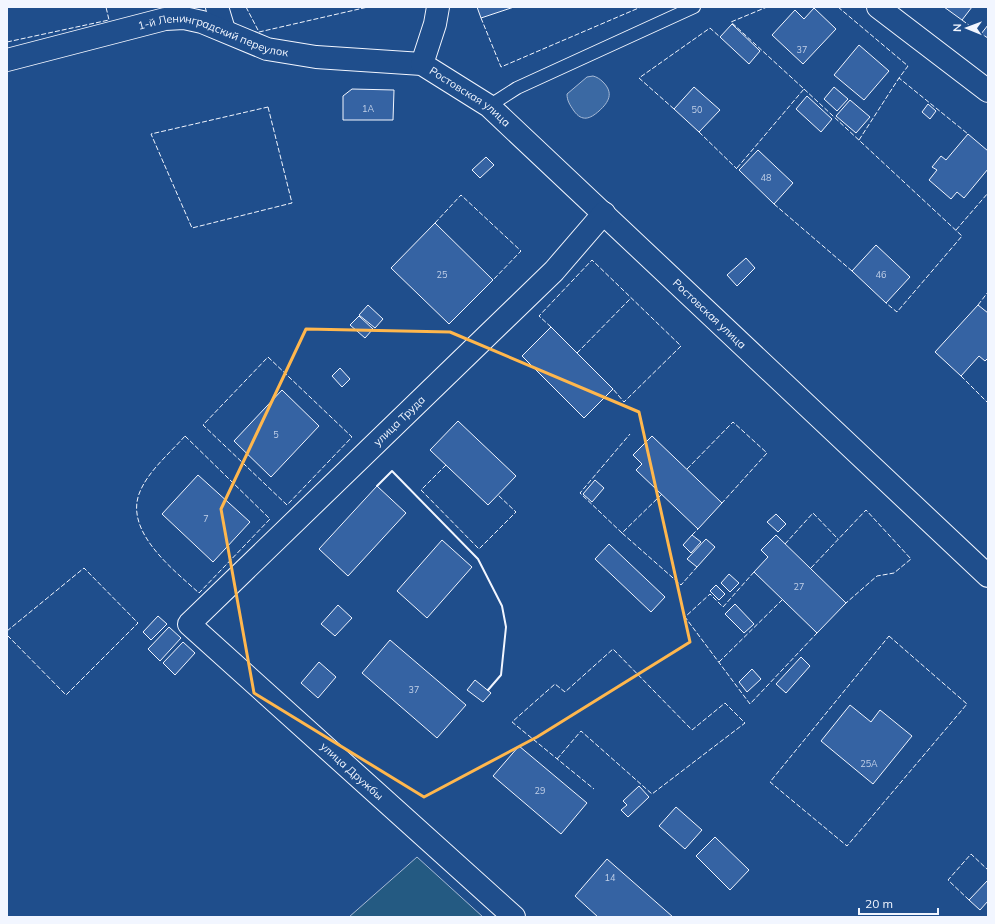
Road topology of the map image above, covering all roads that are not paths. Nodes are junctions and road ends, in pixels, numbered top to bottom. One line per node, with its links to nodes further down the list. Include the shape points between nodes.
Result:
1 (217, 7): 5 (street)
2 (438, 7): 7 (street)
3 (694, 7): 9 (lane, via 517,88)
4 (878, 7): 8 (street)
5 (224, 30): 6 (street, 1-й Ленинградский переулок, via 184,18 165,20); 7 (street, 1-й Ленинградский переулок, via 267,49 316,56)
6 (7, 60)
7 (422, 64): 9 (street, Ростовская улица)
8 (988, 91)
9 (489, 106): 10 (street, Ростовская улица)
10 (604, 212): 11 (street, Ростовская улица); 12 (street, улица Труда, via 554,271)
11 (988, 576)
12 (189, 624): 13 (street, улица Дружбы)
13 (514, 917)

